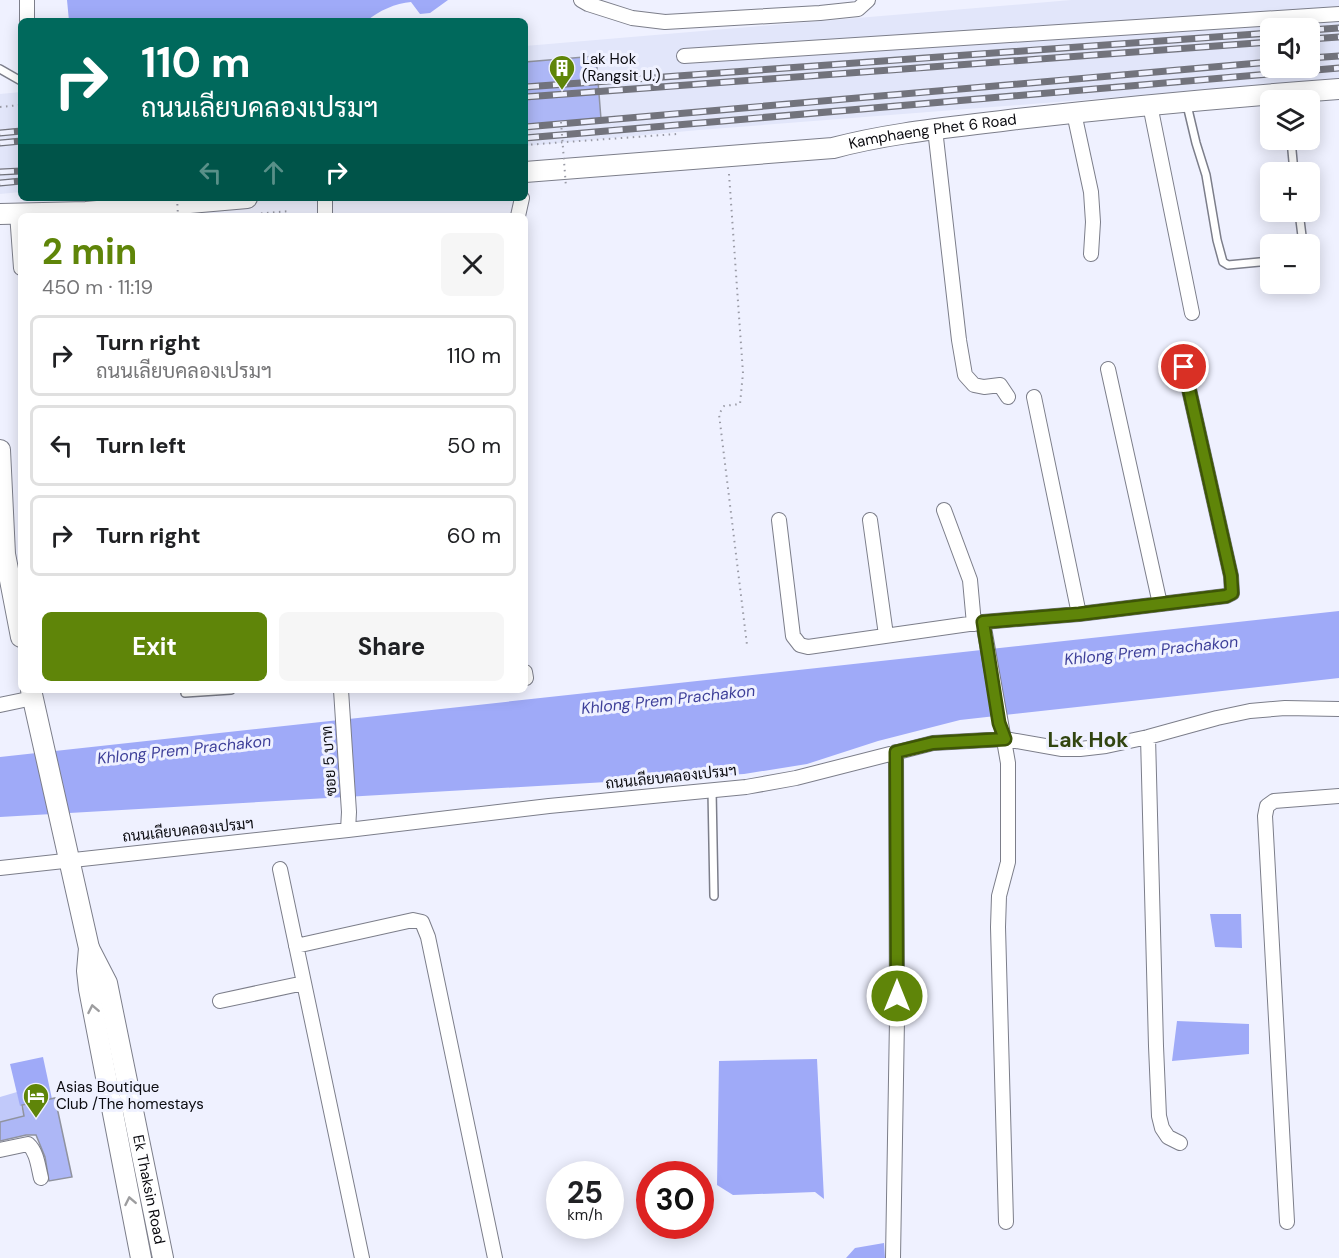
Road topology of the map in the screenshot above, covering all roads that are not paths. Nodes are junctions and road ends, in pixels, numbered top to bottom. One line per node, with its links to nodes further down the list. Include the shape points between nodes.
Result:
1 (27, 0): 5 (street)
2 (581, 0): 3 (street, via 632,18 665,22 820,14 858,9)
3 (868, 0)
4 (1339, 14): 6 (street)
5 (27, 18)
6 (684, 56)
7 (0, 69): 8 (lane)
8 (18, 79)
9 (1339, 89): 10 (street, Kamphaeng Phet 6 Road)
10 (1320, 92)
11 (1260, 98): 12 (street, Kamphaeng Phet 6 Road)
12 (1186, 102): 13 (street, Kamphaeng Phet 6 Road); 22 (lane, via 1206,175 1223,262 1228,265)
13 (1150, 105): 14 (street, Kamphaeng Phet 6 Road); 23 (street)
14 (1074, 113): 15 (street, Kamphaeng Phet 6 Road); 21 (street, via 1091,192)
15 (935, 129): 16 (street, Kamphaeng Phet 6 Road, via 833,148); 26 (street, via 965,375 974,386 1000,386)
16 (528, 175)
17 (247, 206): 18 (street)
18 (48, 213)
19 (9, 214): 20 (street)
20 (18, 254)
21 (1091, 254)
22 (1260, 262)
23 (1192, 314)
24 (1184, 367): 33 (street, via 1233,587 1226,596)
25 (1108, 369): 33 (street)
26 (1008, 397)
27 (1034, 397): 34 (street)
28 (0, 450): 32 (street)
29 (944, 510): 36 (street, via 970,580)
30 (870, 519): 37 (street)
31 (779, 520): 37 (street, via 793,636 800,645)
32 (4, 564): 35 (street)
33 (1160, 604): 34 (street)
34 (1079, 614): 36 (street)
35 (18, 624)
36 (981, 626): 37 (street); 43 (street)
37 (886, 635)
38 (341, 693): 47 (street, ซอย 5 บาท)
39 (32, 694): 40 (street); 48 (street, Ek Thaksin Road)
40 (0, 705)
41 (1339, 709): 42 (street, ถนนเลียบคลองเปรมฯ, via 1250,711)
42 (1148, 737): 43 (street, ถนนเลียบคลองเปรมฯ, via 1106,746 1062,749); 56 (street, via 1159,1116 1168,1137)
43 (1005, 739): 44 (street, ถนนเลียบคลองเปรมฯ, via 933,743); 59 (street, via 1008,862 999,896 998,927)
44 (896, 752): 45 (street, ถนนเลียบคลองเปรมฯ, via 796,778); 65 (street)
45 (712, 790): 47 (street, ถนนเลียบคลองเปรมฯ); 51 (lane)
46 (1339, 796): 60 (street, via 1274,801 1267,806 1265,816)
47 (348, 830): 48 (street, ถนนเลียบคลองเปรมฯ)
48 (70, 859): 49 (street, ถนนเลียบคลองเปรมฯ); 53 (street, Ek Thaksin Road)
49 (0, 868)
50 (280, 869): 52 (street)
51 (714, 896)
52 (296, 946): 54 (street); 64 (street, via 413,920 422,922)
53 (89, 948): 61 (street, Ek Thaksin Road, one-way to 53, via 89,989); 62 (street, Ek Thaksin Road, via 107,983)
54 (304, 983): 55 (street); 63 (street)
55 (220, 1001)
56 (1180, 1143)
57 (0, 1150): 58 (street, via 28,1144)
58 (40, 1178)
59 (1006, 1222)
60 (1287, 1222)
61 (141, 1258)
62 (163, 1258)
63 (362, 1258)
64 (495, 1258)
65 (893, 1258)

